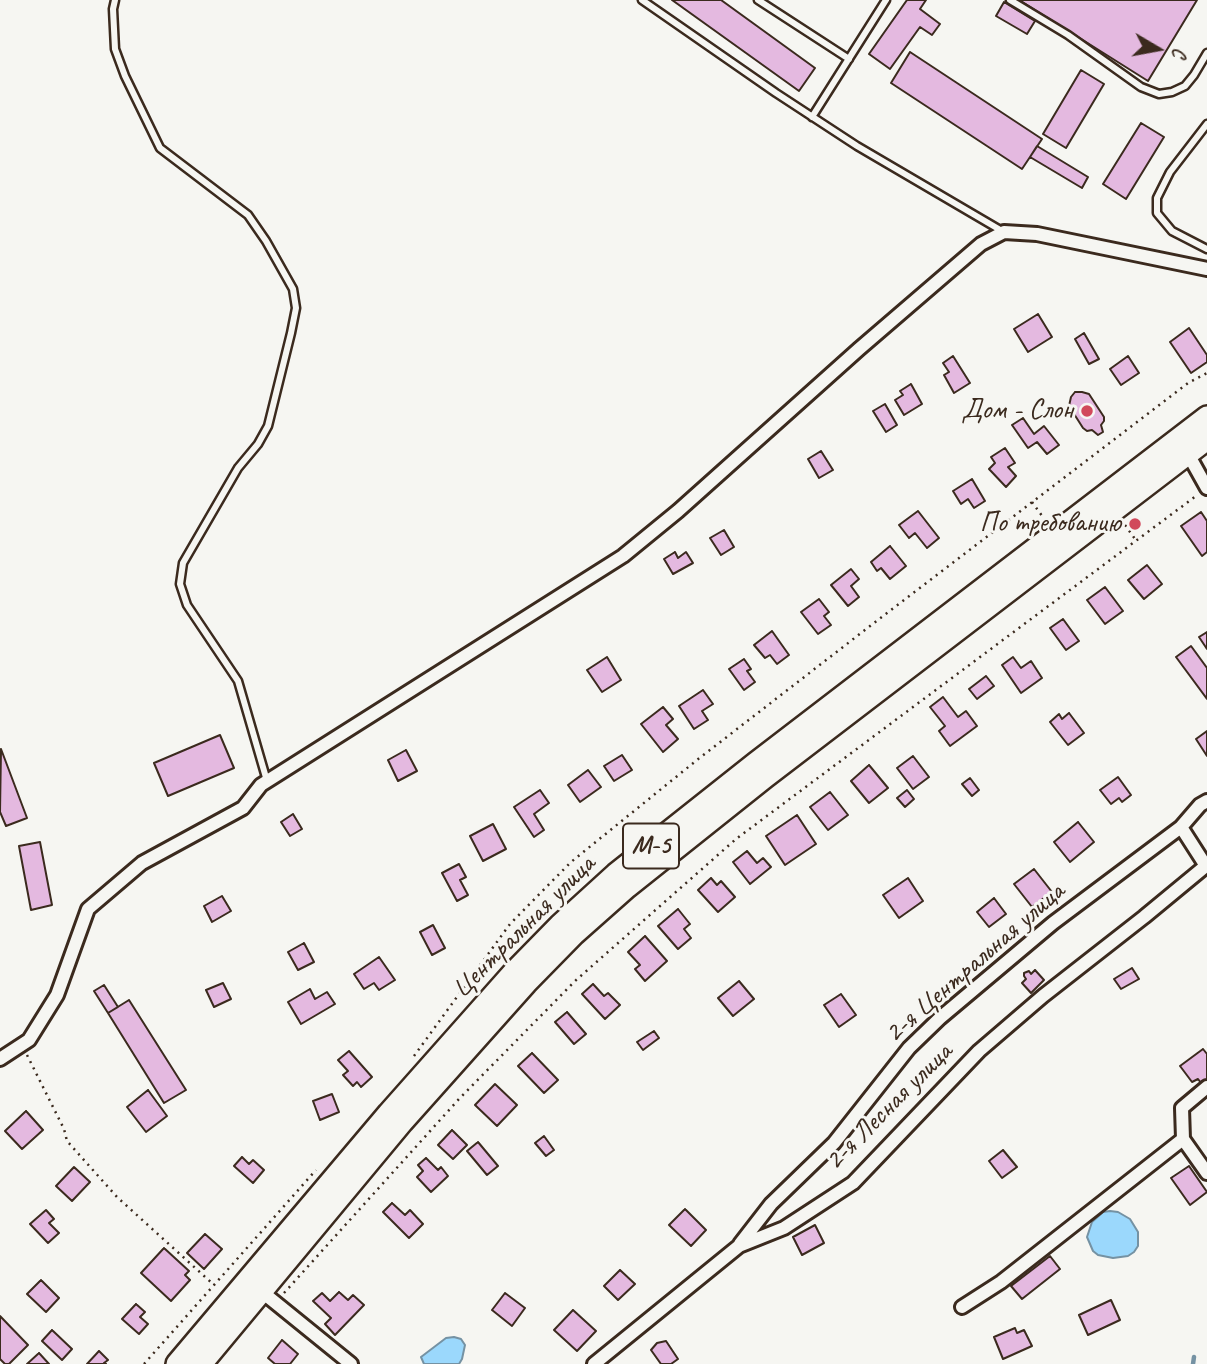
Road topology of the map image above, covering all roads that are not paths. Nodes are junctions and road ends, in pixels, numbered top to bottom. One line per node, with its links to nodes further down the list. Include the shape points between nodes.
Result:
1 (115, 0): 17 (lane, via 115,50 160,148 248,215 293,289 296,308 268,426 183,563 180,584 187,605 238,681)
2 (642, 0): 8 (lane)
3 (758, 0): 7 (lane)
4 (886, 0): 7 (lane)
5 (1010, 0): 6 (lane, via 1141,87 1159,94 1185,86)
6 (1207, 53)
7 (849, 59): 8 (lane)
8 (813, 117): 10 (lane)
9 (1207, 124): 11 (lane, via 1170,173 1157,198 1157,213 1172,231)
10 (1004, 232): 12 (street, via 1037,234); 17 (street, via 970,253 623,556)
11 (1207, 249)
12 (1207, 269)
13 (1207, 417): 28 (main road, Центральная улица / М-5, via 745,772 616,874 560,925 389,1113)
14 (1207, 439): 15 (main road, Центральная улица / М-5)
15 (1188, 454): 16 (street); 26 (main road, Центральная улица / М-5, via 765,777 574,934 402,1122)
16 (1207, 488)
17 (267, 781): 21 (street, via 243,808 142,863 88,909 57,995 29,1040)
18 (1207, 801): 19 (street, 2-я Центральная улица)
19 (1181, 827): 20 (street); 25 (street, 2-я Центральная улица, via 1053,923 940,1018 909,1048 834,1143 771,1204)
20 (1207, 865): 25 (street, 2-я Лесная улица, via 979,1051 853,1183 784,1228)
21 (0, 1059)
22 (1207, 1087): 23 (street, via 1181,1108)
23 (1183, 1139): 24 (street); 27 (street, via 1001,1282)
24 (1207, 1174)
25 (739, 1246): 31 (street, 2-я Лесная улица)
26 (261, 1291): 29 (main road, Центральная улица / М-5); 30 (street)
27 (962, 1307)
28 (177, 1364)
29 (201, 1364)
30 (351, 1364)
31 (594, 1364)

